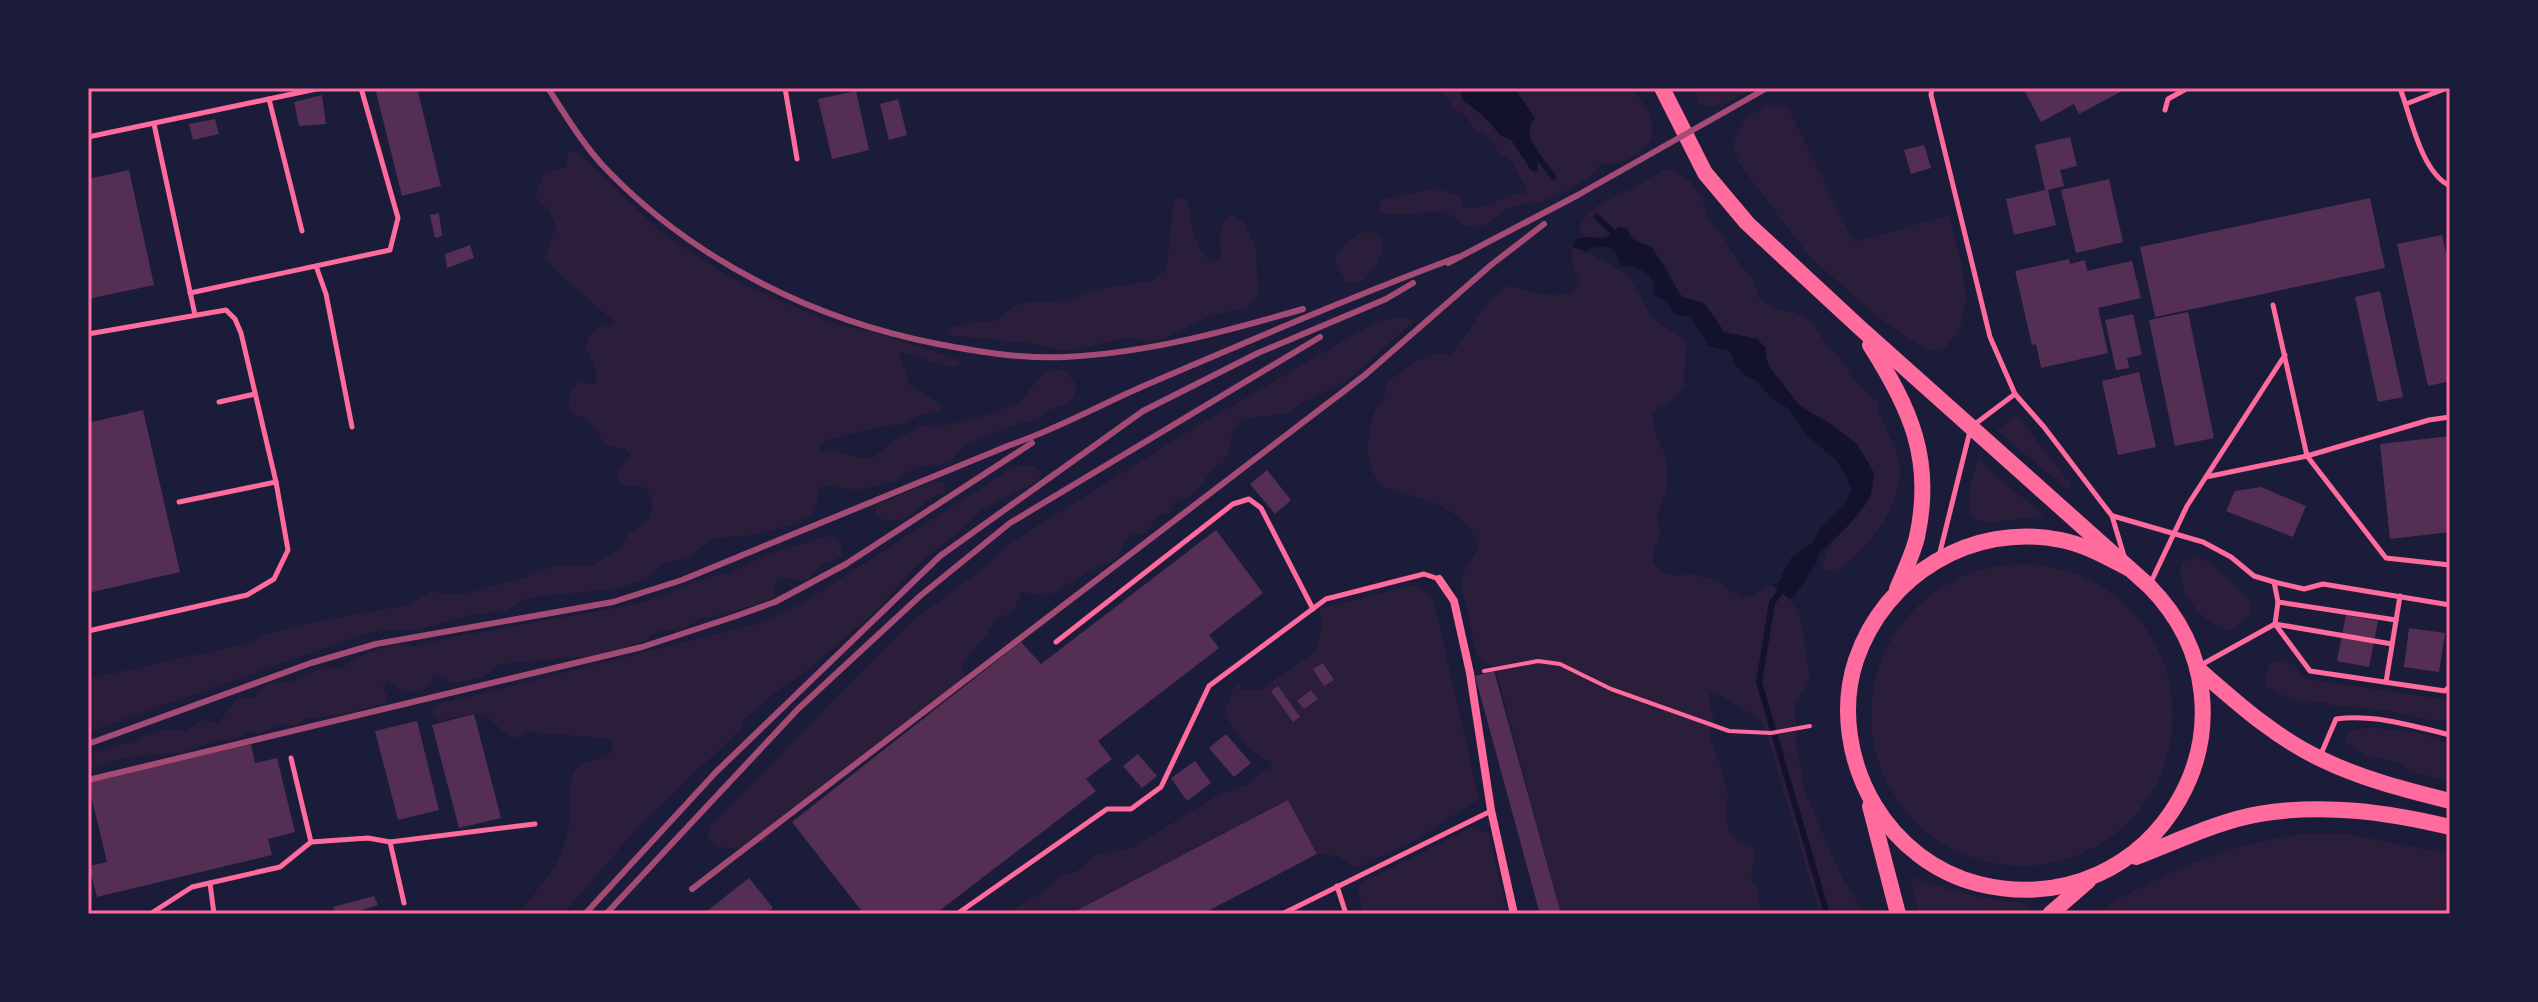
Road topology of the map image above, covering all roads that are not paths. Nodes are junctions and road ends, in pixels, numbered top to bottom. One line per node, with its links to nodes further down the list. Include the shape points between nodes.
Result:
1 (321, 88): 9 (lane)
2 (361, 88): 17 (lane, via 398,218 395,236 390,250)
3 (785, 88): 14 (lane)
4 (1662, 88): 21 (main road, via 1705,173 1725,198)
5 (1932, 88): 25 (lane, via 1990,337)
6 (2188, 88): 11 (lane, via 2168,99)
7 (2400, 88): 10 (lane)
8 (2447, 88): 10 (lane)
9 (269, 99): 12 (lane); 16 (lane)
10 (2406, 104): 15 (lane, via 2429,168)
11 (2165, 110)
12 (154, 124): 13 (lane); 18 (lane)
13 (88, 137)
14 (797, 159)
15 (2450, 186)
16 (302, 231)
17 (316, 266): 18 (lane); 28 (lane)
18 (190, 293): 20 (lane)
19 (2273, 305): 23 (lane)
20 (195, 315): 22 (lane); 24 (lane, via 226,310 235,319)
21 (1858, 326): 29 (main road); 42 (main road, via 1898,390 1921,451 1923,497 1916,539)
22 (88, 334)
23 (2285, 354): 30 (lane); 31 (lane)
24 (255, 394): 26 (lane); 32 (lane)
25 (2015, 394): 29 (lane); 34 (lane)
26 (219, 402)
27 (2450, 417): 30 (lane)
28 (352, 427)
29 (1971, 427): 36 (lane); 38 (main road)
30 (2307, 456): 31 (lane); 37 (lane, via 2386,558)
31 (2205, 477): 35 (lane)
32 (276, 482): 33 (lane); 49 (lane, via 288,550 274,579 247,595)
33 (179, 502)
34 (2112, 516): 35 (lane); 38 (lane)
35 (2173, 535): 40 (lane, via 2203,542 2254,576); 41 (lane)
36 (1939, 559): 38 (main road, via 1968,545 2037,536 2088,547); 42 (main road)
37 (2450, 565)
38 (2128, 568): 41 (main road)
39 (1439, 579): 46 (lane, via 1424,574 1330,596); 60 (street, via 1454,601)
40 (2274, 582): 43 (lane); 44 (lane)
41 (2149, 586): 52 (main road, via 2175,618)
42 (1896, 592): 58 (main road, via 1867,633 1850,688 1849,736)
43 (2400, 596): 45 (lane); 47 (lane)
44 (2278, 602): 47 (lane); 48 (lane)
45 (2450, 605)
46 (1313, 609): 50 (lane, via 1261,508 1249,499 1233,504); 72 (lane, via 1209,686 1161,787 1131,809 1107,809)
47 (2396, 620): 51 (lane)
48 (2275, 624): 51 (lane); 52 (lane); 53 (lane, via 2310,671)
49 (88, 631)
50 (1056, 642)
51 (2392, 644): 53 (lane)
52 (2197, 668): 57 (main road, via 2249,713); 65 (main road, via 2203,726 2187,786 2149,840)
53 (2386, 682): 54 (lane, via 2445,691)
54 (2450, 686)
55 (2450, 735): 57 (lane, via 2377,720 2336,719)
56 (291, 758): 63 (lane)
57 (2319, 759): 59 (main road, via 2396,788)
58 (1867, 793): 66 (main road, via 1904,843 1954,875 1999,889 2031,890); 76 (main road)
59 (2450, 801)
60 (1491, 810): 68 (lane); 75 (street)
61 (535, 824): 64 (lane)
62 (2450, 827): 65 (main road, via 2345,810 2271,813 2223,824)
63 (311, 842): 64 (lane); 67 (lane, via 280,867)
64 (390, 842): 69 (lane)
65 (2120, 863): 66 (main road)
66 (2094, 877): 77 (main road)
67 (210, 883): 70 (lane, via 192,887); 71 (lane)
68 (1337, 886): 73 (lane); 74 (lane)
69 (404, 903)
70 (150, 914)
71 (214, 914)
72 (957, 914)
73 (1282, 914)
74 (1346, 914)
75 (1514, 914)
76 (1898, 914)
77 (2050, 914)

